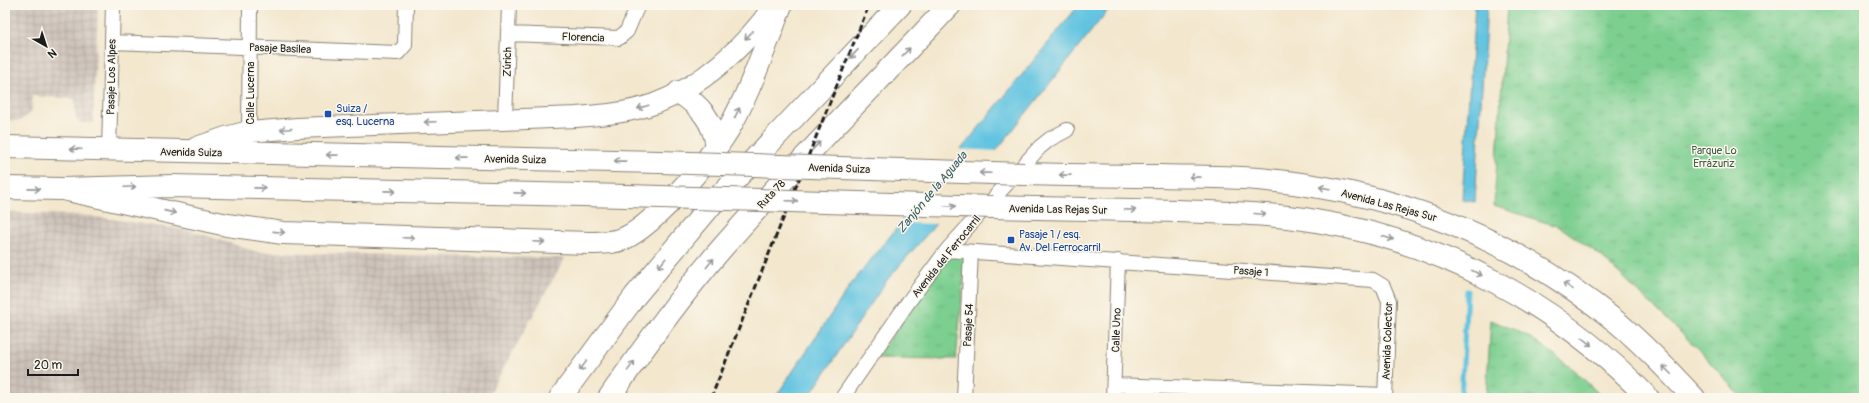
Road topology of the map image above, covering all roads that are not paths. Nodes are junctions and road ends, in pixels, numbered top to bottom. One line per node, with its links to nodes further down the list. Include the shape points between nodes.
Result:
1 (112, 5): 11 (street, Pasaje Los Alpes)
2 (250, 5): 12 (street, Calle Lucerna)
3 (406, 5): 12 (street, Pasaje Basilea, via 404,45 398,53)
4 (509, 5): 10 (street, Zúrich)
5 (638, 5): 10 (street, Florencia, via 627,31 619,38)
6 (774, 5): 13 (main road, one-way to 13, via 733,52)
7 (781, 5): 17 (main road, one-way to 7, via 738,112)
8 (900, 5): 30 (main road, one-way to 30, via 712,204 635,296)
9 (950, 5): 31 (main road, Ruta 78, one-way to 9, via 659,328 721,249)
10 (508, 34): 14 (street, Zúrich)
11 (112, 42): 12 (street, Pasaje Basilea); 19 (street, Pasaje Los Alpes)
12 (250, 47): 16 (street, Calle Lucerna)
13 (679, 92): 14 (main road, one-way to 14, via 653,104 619,113); 17 (main road, via 703,111 713,127)
14 (505, 120): 16 (main road, one-way to 16)
15 (1067, 130): 24 (street, Avenida del Ferrocarril, via 1040,147)
16 (249, 132): 20 (main road)
17 (717, 146): 23 (main road, one-way to 17, via 227,224 283,233 601,243 624,238 643,227 676,194)
18 (5, 147): 19 (main road, Avenida Suiza, one-way to 18)
19 (109, 150): 20 (main road, Avenida Suiza)
20 (185, 152): 21 (main road, Avenida Suiza, one-way to 20, bridge, via 659,162)
21 (1024, 174): 35 (main road, Avenida Las Rejas Sur, one-way to 21, via 1619,324 1553,276 1481,236 1409,208 1339,190 1268,180)
22 (5, 188): 23 (main road, one-way to 23)
23 (63, 189): 34 (main road, Avenida Las Rejas Sur, one-way to 34, bridge, via 172,186 627,196 1249,213 1316,221 1380,235 1448,259 1504,287 1534,304 1594,347)
24 (947, 250): 25 (street, Pasaje 1); 32 (street, Avenida del Ferrocarril)
25 (971, 252): 26 (street, Pasaje 1); 33 (street, Pasaje 54)
26 (1118, 261): 27 (street, Pasaje 1, via 1367,279); 28 (street, Calle Uno)
27 (1383, 286): 29 (street, Avenida Colector, via 1389,301)
28 (1114, 392): 29 (street)
29 (1385, 396)
30 (560, 398)
31 (609, 398)
32 (842, 398)
33 (964, 398)
34 (1648, 398)
35 (1694, 398)

